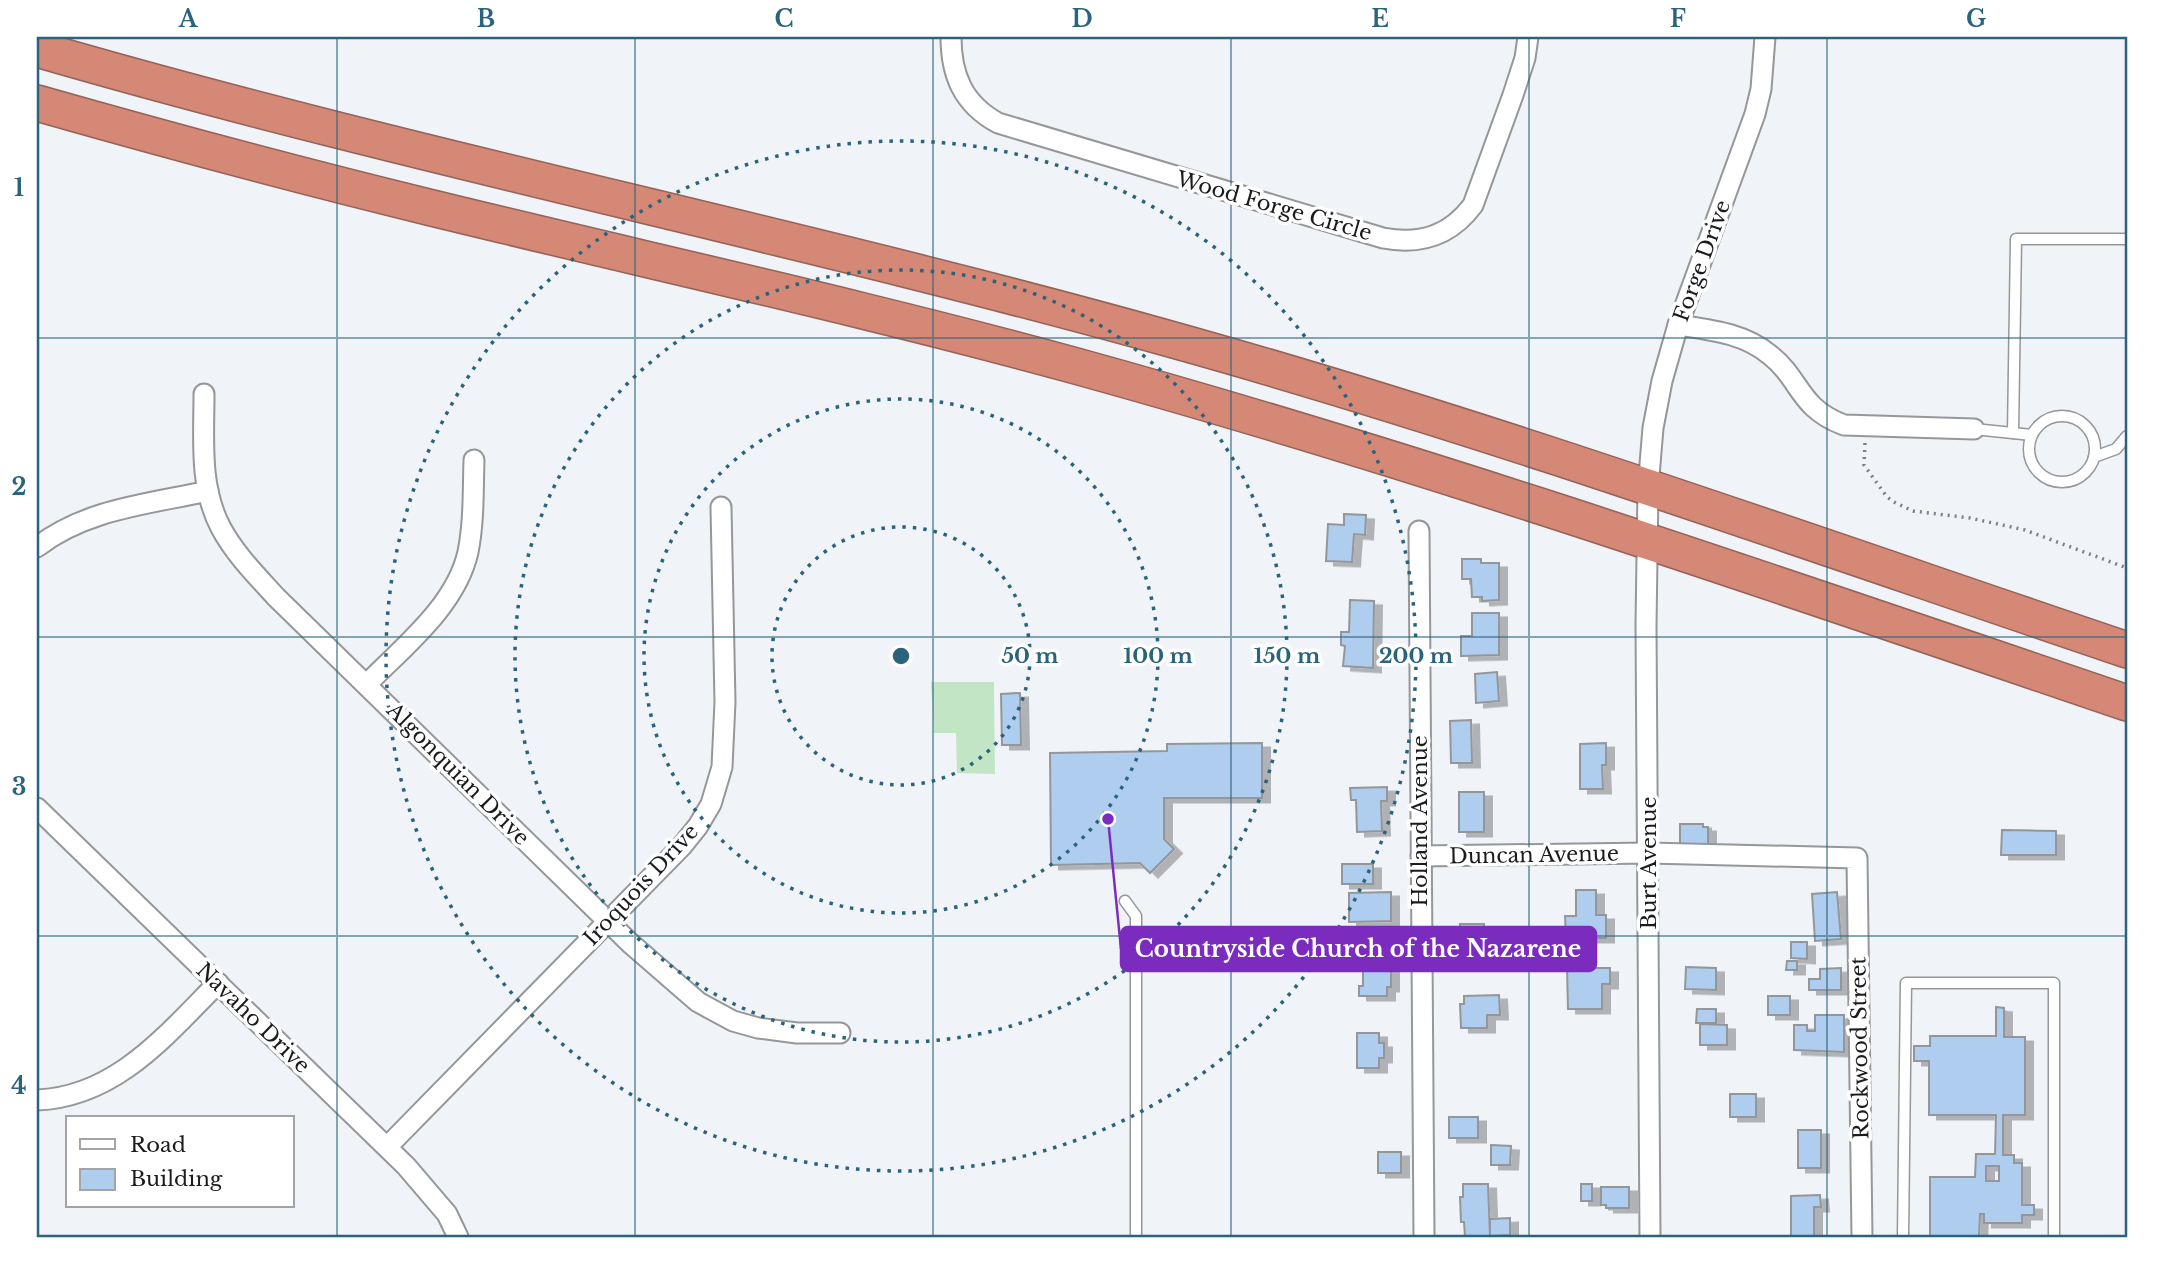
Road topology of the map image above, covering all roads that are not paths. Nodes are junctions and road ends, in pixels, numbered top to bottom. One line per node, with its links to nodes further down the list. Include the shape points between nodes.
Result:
1 (951, 37): 2 (street, Wood Forge Circle, via 952,64 961,88 977,109 998,123 1382,238 1408,241 1445,231 1473,205 1513,95)
2 (1528, 37)
3 (1765, 37): 7 (street, Forge Drive, via 1762,89 1755,114)
4 (37, 49): 15 (highway, via 270,114 821,247 1169,338)
5 (37, 103): 19 (highway, via 400,200 1076,366 1311,433)
6 (2127, 239): 10 (lane, via 2016,239)
7 (1678, 325): 9 (street, via 1723,332 1770,354 1810,405 1844,425); 15 (street, Forge Drive, via 1653,428)
8 (204, 394): 16 (street, Algonquian Drive)
9 (1975, 429): 10 (lane)
10 (2013, 433): 11 (lane)
11 (2032, 435): 13 (lane, via 2047,420 2068,416 2087,427); 13 (lane, via 2029,446 2034,467 2051,480 2062,482 2082,475)
12 (2127, 436): 13 (lane, via 2116,449)
13 (2094, 457)
14 (474, 460): 22 (street, via 470,541 453,590)
15 (1648, 488): 19 (street, Burt Avenue); 21 (highway)
16 (208, 491): 20 (street, via 93,516); 22 (street, Algonquian Drive, via 220,525 241,558)
17 (721, 507): 29 (street, Iroquois Drive, via 725,702 716,792 682,846)
18 (1419, 531): 26 (street, Holland Avenue)
19 (1647, 541): 23 (highway); 25 (street, Burt Avenue)
20 (37, 547)
21 (2127, 650)
22 (367, 684): 29 (street, Algonquian Drive)
23 (2127, 703)
24 (37, 808): 30 (street, Navaho Drive)
25 (1649, 853): 26 (street, Duncan Avenue); 27 (street, Duncan Avenue); 37 (street, Burt Avenue)
26 (1421, 856): 36 (street, Holland Avenue)
27 (1857, 858): 38 (street, Rockwood Street)
28 (1125, 901): 35 (lane, via 1136,916)
29 (608, 922): 31 (street, Algonquian Drive, via 668,978 721,1015 784,1032); 33 (street, Iroquois Drive)
30 (218, 983): 32 (street, via 137,1063 92,1088); 33 (street, Navaho Drive)
31 (840, 1032)
32 (37, 1100)
33 (387, 1147): 34 (street, Navaho Drive, via 432,1194)
34 (458, 1237)
35 (1136, 1237)
36 (1424, 1237)
37 (1650, 1237)
38 (1862, 1237)
39 (1903, 1237): 40 (lane, via 1906,983 2054,983)
40 (2054, 1237)

